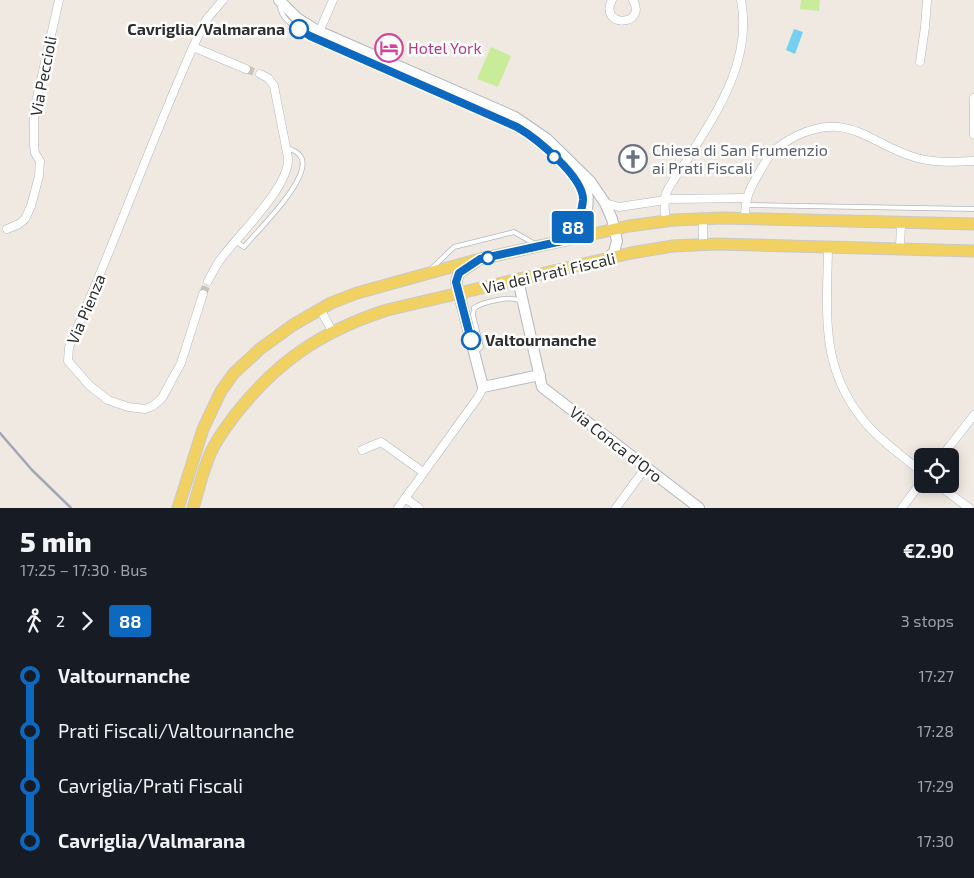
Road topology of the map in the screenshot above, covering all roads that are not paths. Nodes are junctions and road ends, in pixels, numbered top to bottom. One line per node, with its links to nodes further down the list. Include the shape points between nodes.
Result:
1 (60, 0): 30 (street, Via Peccioli, via 34,115 34,146 40,161 39,176 25,219)
2 (223, 0): 10 (street, Via Pienza, via 206,20)
3 (332, 0): 9 (street)
4 (612, 0): 5 (street, via 612,15 623,21 634,15 636,6)
5 (633, 0)
6 (741, 0): 20 (street, via 743,32 734,75 717,111)
7 (927, 0): 11 (street)
8 (280, 1): 9 (street); 33 (lane, via 285,17 310,36 527,133 570,172 581,188 582,207)
9 (319, 32): 18 (street, via 515,117 547,138)
10 (193, 47): 12 (street); 45 (street, Via Pienza, via 68,348 68,361 94,390 108,400 128,408 153,406 162,398 182,363)
11 (920, 62)
12 (246, 69)
13 (260, 74): 16 (street, via 274,86)
14 (974, 98): 15 (street)
15 (974, 135)
16 (286, 147): 19 (street, via 288,168); 21 (lane, via 300,156 302,169 299,180)
17 (974, 161): 22 (street, via 923,159 854,130 824,128 801,134 774,150)
18 (578, 170): 23 (street); 32 (street, via 587,187 588,200)
19 (274, 194): 21 (lane); 34 (street)
20 (665, 200): 22 (street); 23 (street, via 619,207); 27 (street)
21 (283, 201): 34 (lane, via 244,247)
22 (745, 201): 24 (lane); 26 (street)
23 (605, 203): 31 (street)
24 (974, 210)
25 (703, 218): 26 (main road, Via dei Prati Fiscali); 27 (main road, Via dei Prati Fiscali); 35 (street)
26 (746, 219): 28 (main road, Via dei Prati Fiscali)
27 (666, 221): 31 (main road, Via dei Prati Fiscali)
28 (901, 222): 29 (main road, Via dei Prati Fiscali); 38 (street)
29 (974, 224)
30 (7, 229)
31 (615, 229): 32 (main road, Via dei Prati Fiscali); 41 (street, via 616,248)
32 (579, 237): 33 (main road, Via dei Prati Fiscali)
33 (567, 240): 36 (main road, Via dei Prati Fiscali)
34 (235, 241): 44 (street)
35 (703, 245): 37 (main road, Via dei Prati Fiscali); 41 (main road, Via dei Prati Fiscali, via 656,248)
36 (540, 246): 40 (main road, Via dei Prati Fiscali); 42 (lane, via 514,232 454,247)
37 (828, 248): 38 (main road, Via dei Prati Fiscali); 56 (street, via 828,335 835,371 848,398 867,424)
38 (900, 249): 39 (main road, Via dei Prati Fiscali)
39 (974, 251)
40 (480, 259): 42 (main road, Via dei Prati Fiscali); 46 (street, via 458,274 456,282)
41 (607, 259): 43 (main road, Via dei Prati Fiscali)
42 (426, 274): 48 (main road, Via dei Prati Fiscali, via 364,291)
43 (518, 280): 46 (main road, Via dei Prati Fiscali); 47 (street, Via Conca d'Oro)
44 (208, 281)
45 (203, 294)
46 (460, 294): 49 (main road, Via dei Prati Fiscali, via 387,310); 50 (street)
47 (524, 304): 50 (lane, via 513,298 474,308 481,347); 51 (street, Via Conca d'Oro)
48 (320, 310): 49 (street); 63 (main road, Via dei Prati Fiscali, via 267,343 230,379 203,429)
49 (332, 331): 59 (main road, Via dei Prati Fiscali, via 282,365 251,395 216,441)
50 (475, 354): 52 (street)
51 (540, 374): 52 (street); 57 (street, Via Conca d'Oro, via 542,387)
52 (483, 387): 58 (street, via 480,396)
53 (974, 415): 54 (street)
54 (948, 448)
55 (362, 450): 58 (street, via 381,442)
56 (914, 465)
57 (646, 467): 68 (street); 69 (street, Via Conca d'Oro)
58 (423, 472): 62 (street)
59 (200, 484): 64 (main road, Via dei Prati Fiscali); 65 (street)
60 (914, 492): 70 (street)
61 (949, 493): 71 (street)
62 (405, 498): 66 (street); 67 (street)
63 (178, 508)
64 (193, 508)
65 (200, 508)
66 (398, 508)
67 (418, 508)
68 (616, 508)
69 (699, 508)
70 (902, 508)
71 (969, 508)

